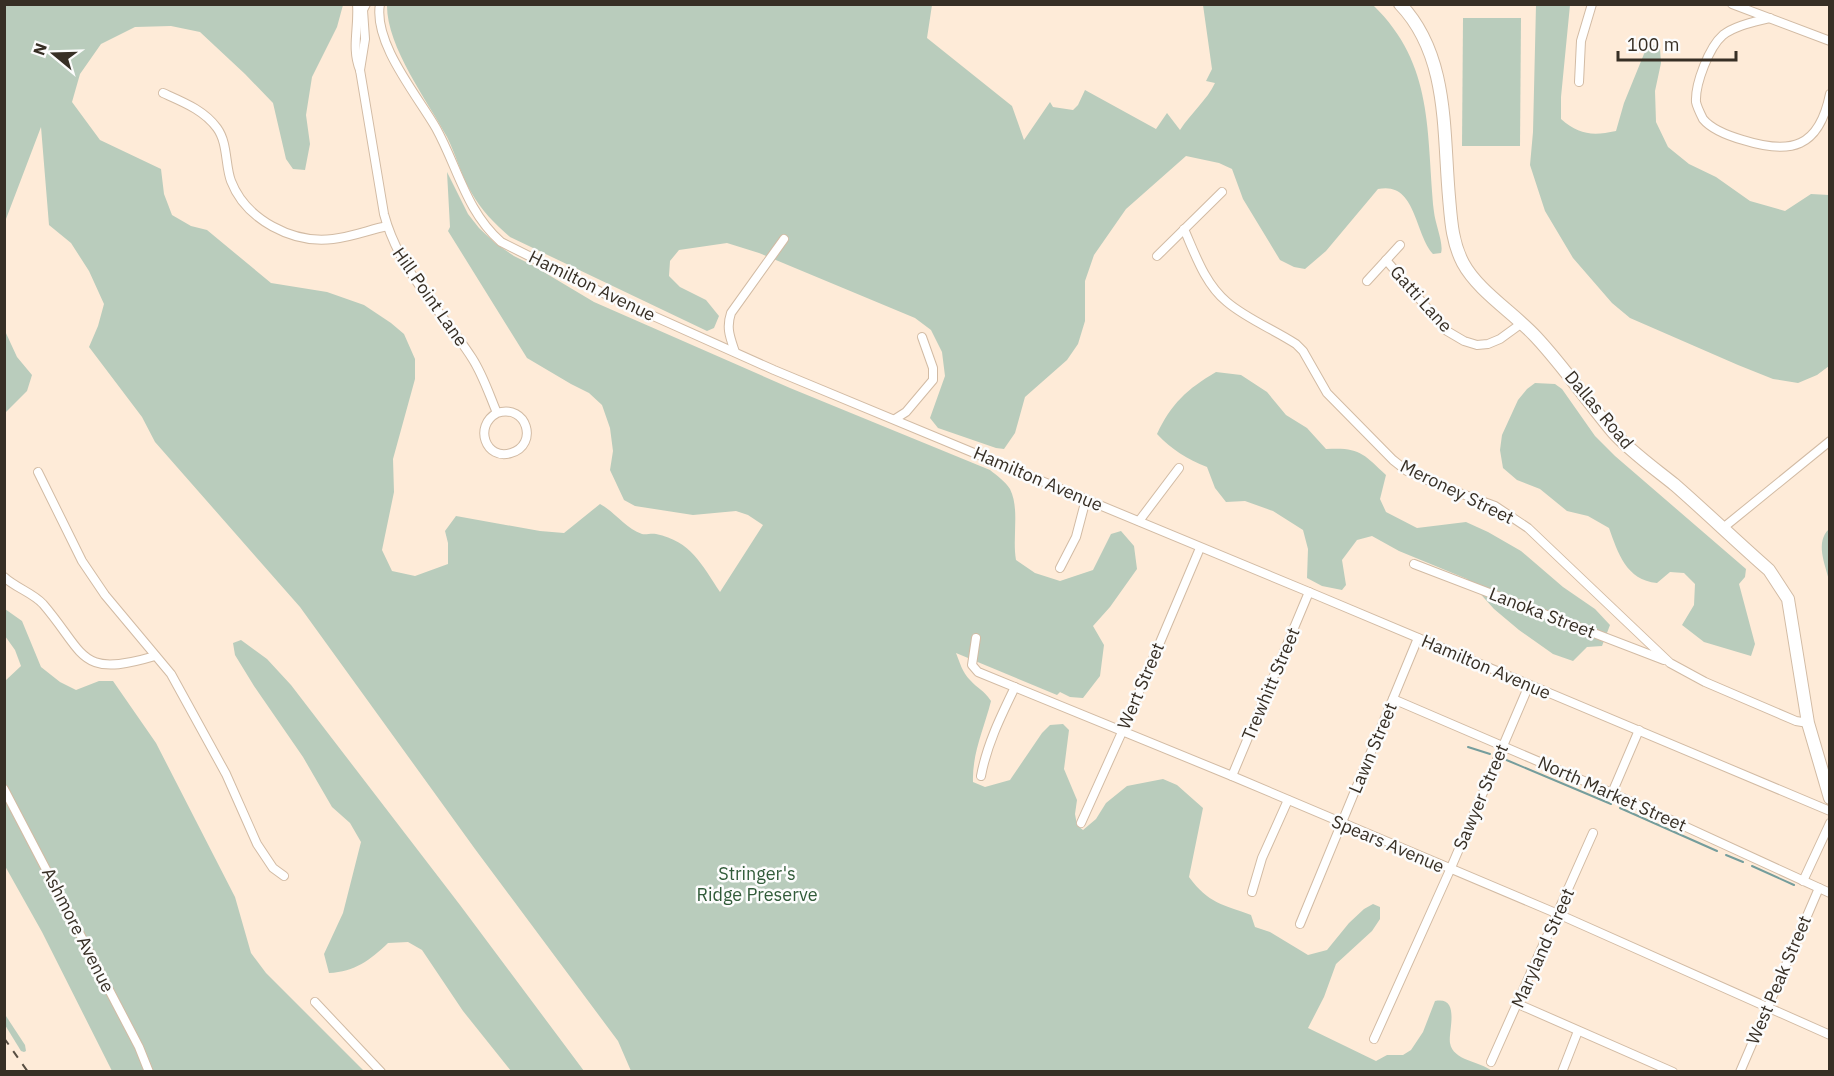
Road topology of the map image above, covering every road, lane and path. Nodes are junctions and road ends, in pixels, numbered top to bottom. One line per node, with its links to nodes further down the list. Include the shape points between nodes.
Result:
1 (357, 4): 8 (street, Hill Point Lane)
2 (366, 4): 8 (street, Hill Point Lane)
3 (1400, 4): 21 (street, Dallas Road, via 1425,39 1434,61 1456,247 1473,277)
4 (1592, 4): 10 (street, via 1581,40)
5 (1732, 4): 7 (street)
6 (379, 5): 23 (street, Hamilton Avenue, via 383,34 392,54 437,130 470,205 493,235 610,297)
7 (1770, 18): 9 (street); 12 (street, via 1746,24 1716,43 1700,80 1696,102 1702,117 1710,126 1735,138 1780,148 1800,144 1817,131)
8 (361, 23): 14 (street, Hill Point Lane, via 360,70)
9 (1830, 40)
10 (1579, 82)
11 (163, 93): 14 (street, via 198,110 216,127 234,186 248,207 267,224 303,238 328,239)
12 (1830, 94)
13 (1222, 192): 15 (street)
14 (387, 226): 24 (street, Hill Point Lane, via 404,264 476,363)
15 (1184, 230): 18 (street); 40 (street, Meroney Street, via 1201,268 1226,302 1296,344 1327,393 1393,460 1407,471 1495,506 1528,528)
16 (784, 239): 23 (street, via 731,313 728,332)
17 (1400, 245): 19 (street, Gatti Lane)
18 (1157, 256)
19 (1386, 260): 20 (street, Gatti Lane); 21 (street, Gatti Lane, via 1447,330 1464,341 1488,344)
20 (1366, 281)
21 (1522, 324): 31 (street, Dallas Road, via 1558,361 1628,447)
22 (922, 337): 25 (street, via 933,380)
23 (735, 352): 25 (street, Hamilton Avenue)
24 (497, 413): 24 (street, via 513,412 525,425 525,441 513,453 499,453 485,440 485,425)
25 (896, 419): 29 (street, Hamilton Avenue)
26 (1830, 441): 31 (street)
27 (1179, 468): 30 (street)
28 (38, 472): 39 (street, via 82,561)
29 (1086, 499): 30 (street, Hamilton Avenue); 34 (street, via 1076,537)
30 (1139, 522): 32 (street, Hamilton Avenue)
31 (1723, 528): 44 (street, Dallas Road, via 1769,570 1788,599)
32 (1200, 548): 36 (street, Hamilton Avenue); 46 (street, Wert Street)
33 (1414, 564): 40 (street, Lanoka Street)
34 (1060, 568)
35 (4, 577): 39 (street, via 41,602 76,650 92,661 115,665)
36 (1309, 592): 38 (street, Hamilton Avenue); 49 (street, Trewhitt Street)
37 (976, 638): 42 (street, Spears Avenue, via 972,666)
38 (1418, 638): 41 (street, Hamilton Avenue); 43 (street, Lawn Street)
39 (155, 656): 60 (street, via 176,682 226,774 257,844 273,868)
40 (1670, 663): 44 (street, Meroney Street, via 1705,682)
41 (1528, 685): 45 (street, Hamilton Avenue); 47 (street, Sawyer Street)
42 (1015, 687): 46 (street, Spears Avenue); 48 (street, via 989,745)
43 (1393, 699): 47 (street, North Market Street); 57 (street, Lawn Street)
44 (1808, 723): 52 (street, Dallas Road)
45 (1639, 730): 51 (street); 54 (street, Hamilton Avenue)
46 (1122, 732): 49 (street, Spears Avenue); 55 (street, Wert Street)
47 (1503, 746): 51 (street, North Market Street); 59 (street, Sawyer Street)
48 (981, 776)
49 (1233, 777): 53 (street, Spears Avenue)
50 (4, 789): 74 (street, Ashmore Avenue)
51 (1612, 793): 61 (street, North Market Street)
52 (1830, 798)
53 (1288, 800): 57 (street, Spears Avenue); 63 (street)
54 (1830, 812)
55 (1081, 823)
56 (1830, 823): 61 (street)
57 (1341, 824): 59 (street, Spears Avenue); 66 (street, Lawn Street)
58 (1593, 833): 65 (street, Maryland Street)
59 (1450, 870): 65 (street, Spears Avenue); 72 (street, Sawyer Street)
60 (284, 876)
61 (1803, 881): 62 (street, North Market Street)
62 (1819, 888): 64 (street, North Market Street); 69 (street, West Peak Street)
63 (1252, 892)
64 (1830, 893)
65 (1558, 915): 68 (street, Maryland Street); 69 (street, Spears Avenue)
66 (1300, 924)
67 (315, 1002): 75 (street)
68 (1518, 1005): 70 (street); 73 (street, Maryland Street)
69 (1767, 1008): 71 (street, Spears Avenue); 78 (street, West Peak Street)
70 (1578, 1031): 76 (street); 77 (street)
71 (1830, 1035)
72 (1374, 1040)
73 (1491, 1062)
74 (149, 1071)
75 (381, 1071)
76 (1562, 1071)
77 (1672, 1071)
78 (1740, 1071)

